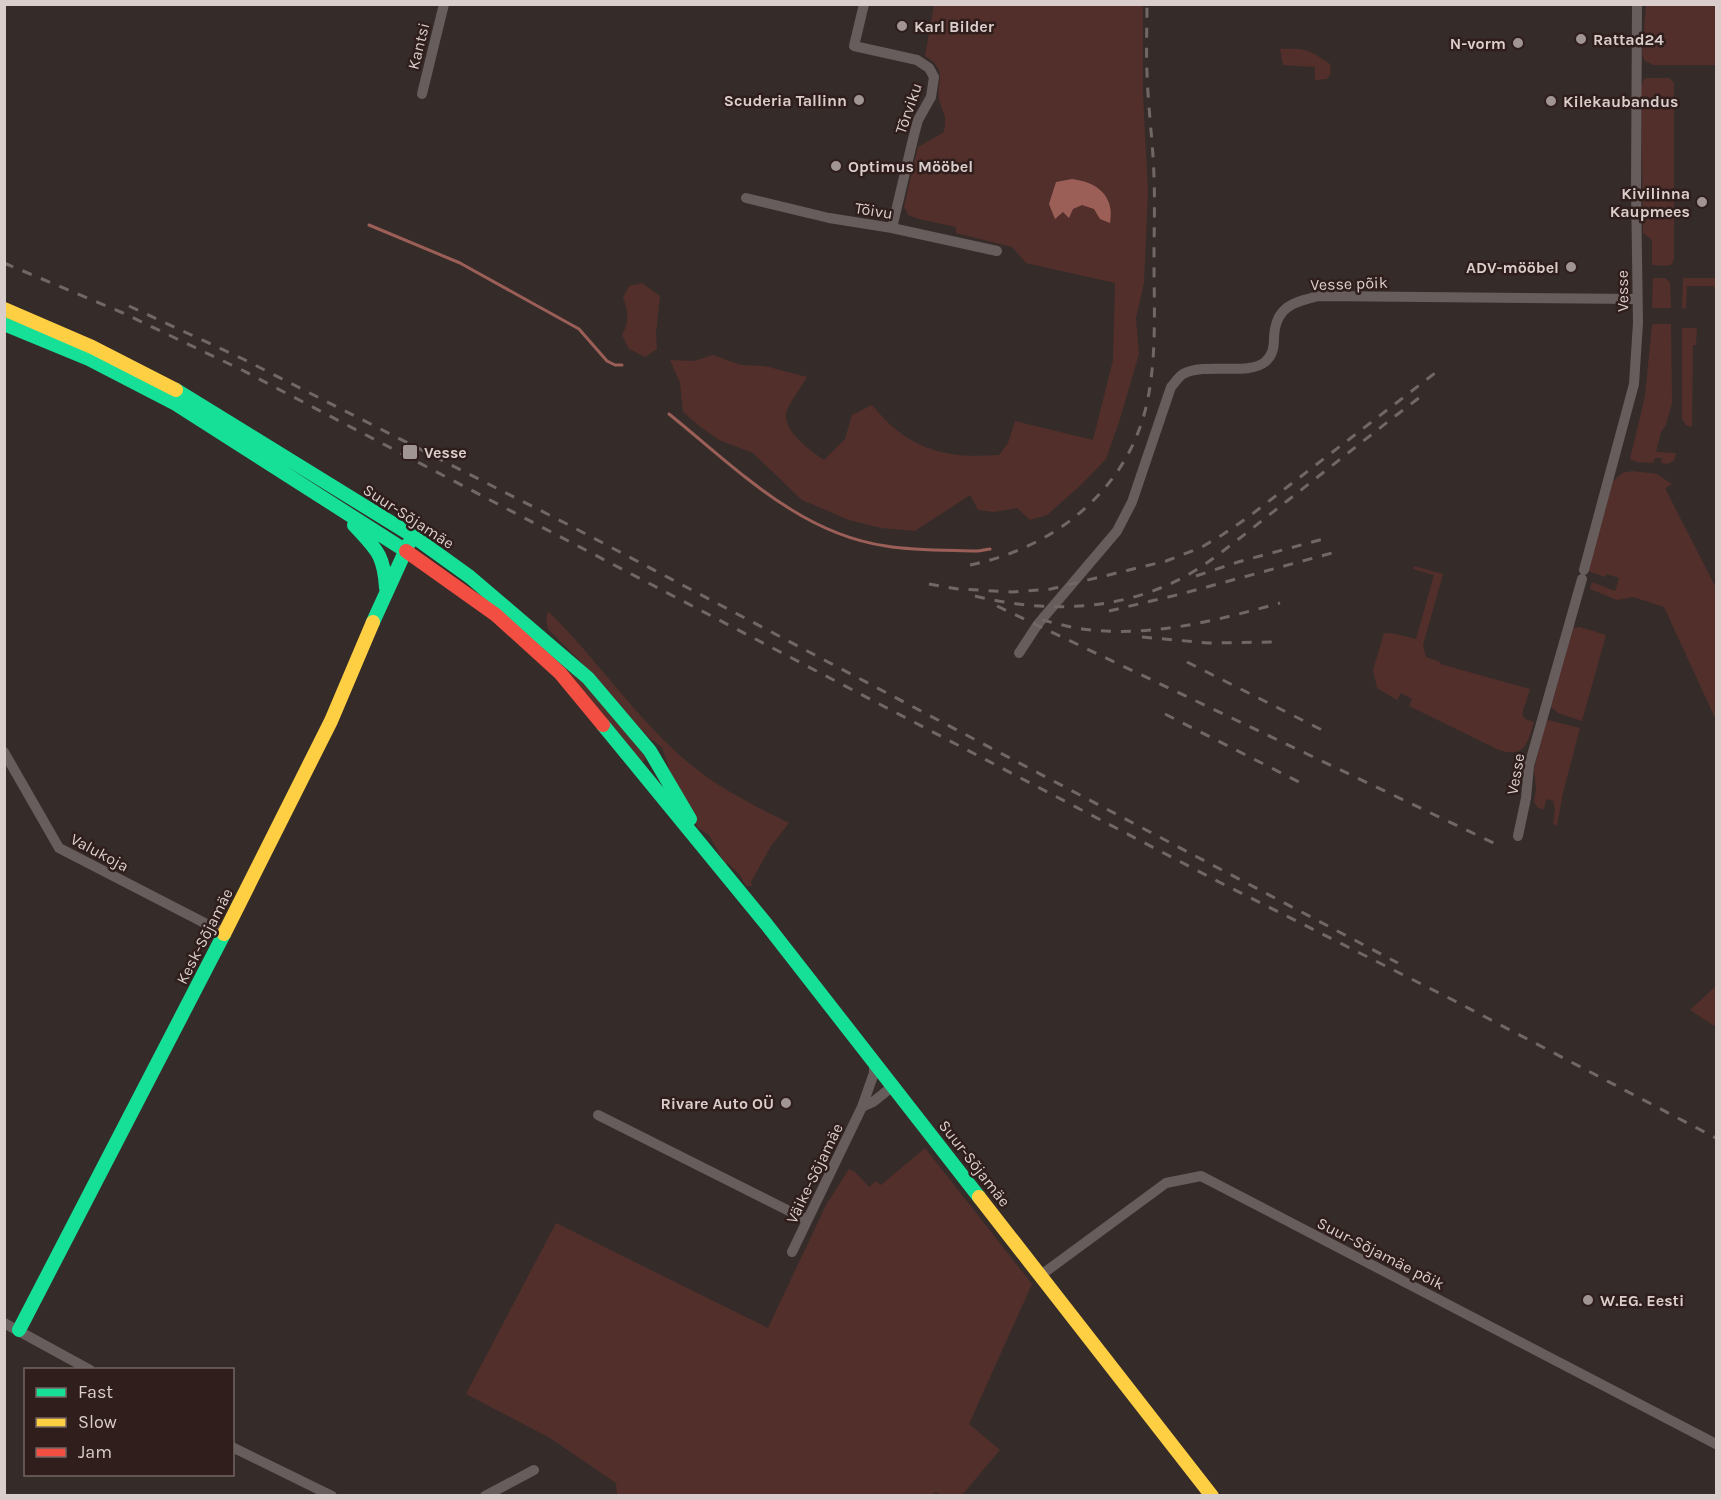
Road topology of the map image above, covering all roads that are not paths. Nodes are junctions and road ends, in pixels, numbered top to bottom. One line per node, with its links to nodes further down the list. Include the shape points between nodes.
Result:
1 (444, 4): 4 (street, Kantsi)
2 (864, 4): 6 (street, Tõrviku, via 854,46 917,60 933,77 931,97 918,120)
3 (1637, 4): 8 (street, Vesse)
4 (422, 94)
5 (746, 198): 6 (street, Tõivu)
6 (892, 228): 7 (street, Tõivu)
7 (998, 251)
8 (1637, 299): 15 (street, Vesse põik, via 1319,296 1299,300 1283,309 1275,322 1274,349 1265,362 1253,368 1196,369 1181,375 1171,387 1132,502 1117,531 1038,624); 19 (street, Vesse, via 1634,384 1529,766)
9 (4, 309): 12 (main road, Suur-Sõjamäe, via 92,347 182,393)
10 (4, 324): 11 (main road, Suur-Sõjamäe, via 89,360 176,404)
11 (340, 509): 13 (main road, Suur-Sõjamäe); 14 (main road, via 383,557)
12 (413, 536): 13 (main road, Kesk-Sõjamäe); 17 (main road, Suur-Sõjamäe, via 470,577 588,678)
13 (406, 550): 14 (main road, Kesk-Sõjamäe); 18 (main road, Suur-Sõjamäe, via 496,615 560,673)
14 (386, 591): 21 (main road, Kesk-Sõjamäe, via 331,721)
15 (1020, 652)
16 (4, 752): 21 (street, Valukoja, via 59,848)
17 (657, 764): 18 (main road); 20 (main road, Suur-Sõjamäe)
18 (643, 775): 20 (main road, Suur-Sõjamäe)
19 (1518, 836)
20 (709, 853): 22 (main road, Suur-Sõjamäe)
21 (224, 933): 30 (main road, Kesk-Sõjamäe)
22 (874, 1062): 23 (main road, Suur-Sõjamäe); 24 (street, Väike-Sõjamäe)
23 (893, 1086): 24 (street); 28 (main road, Suur-Sõjamäe)
24 (862, 1107): 26 (street, Väike-Sõjamäe)
25 (598, 1115): 26 (street)
26 (807, 1220): 27 (street, Väike-Sõjamäe)
27 (792, 1252)
28 (1041, 1275): 32 (street, Suur-Sõjamäe põik, via 1166,1183 1201,1176); 37 (main road, Suur-Sõjamäe)
29 (4, 1323): 30 (street)
30 (19, 1330): 31 (street)
31 (86, 1368)
32 (1716, 1444)
33 (234, 1448): 35 (street)
34 (534, 1470): 36 (street)
35 (332, 1496)
36 (485, 1496)
37 (1212, 1496)

